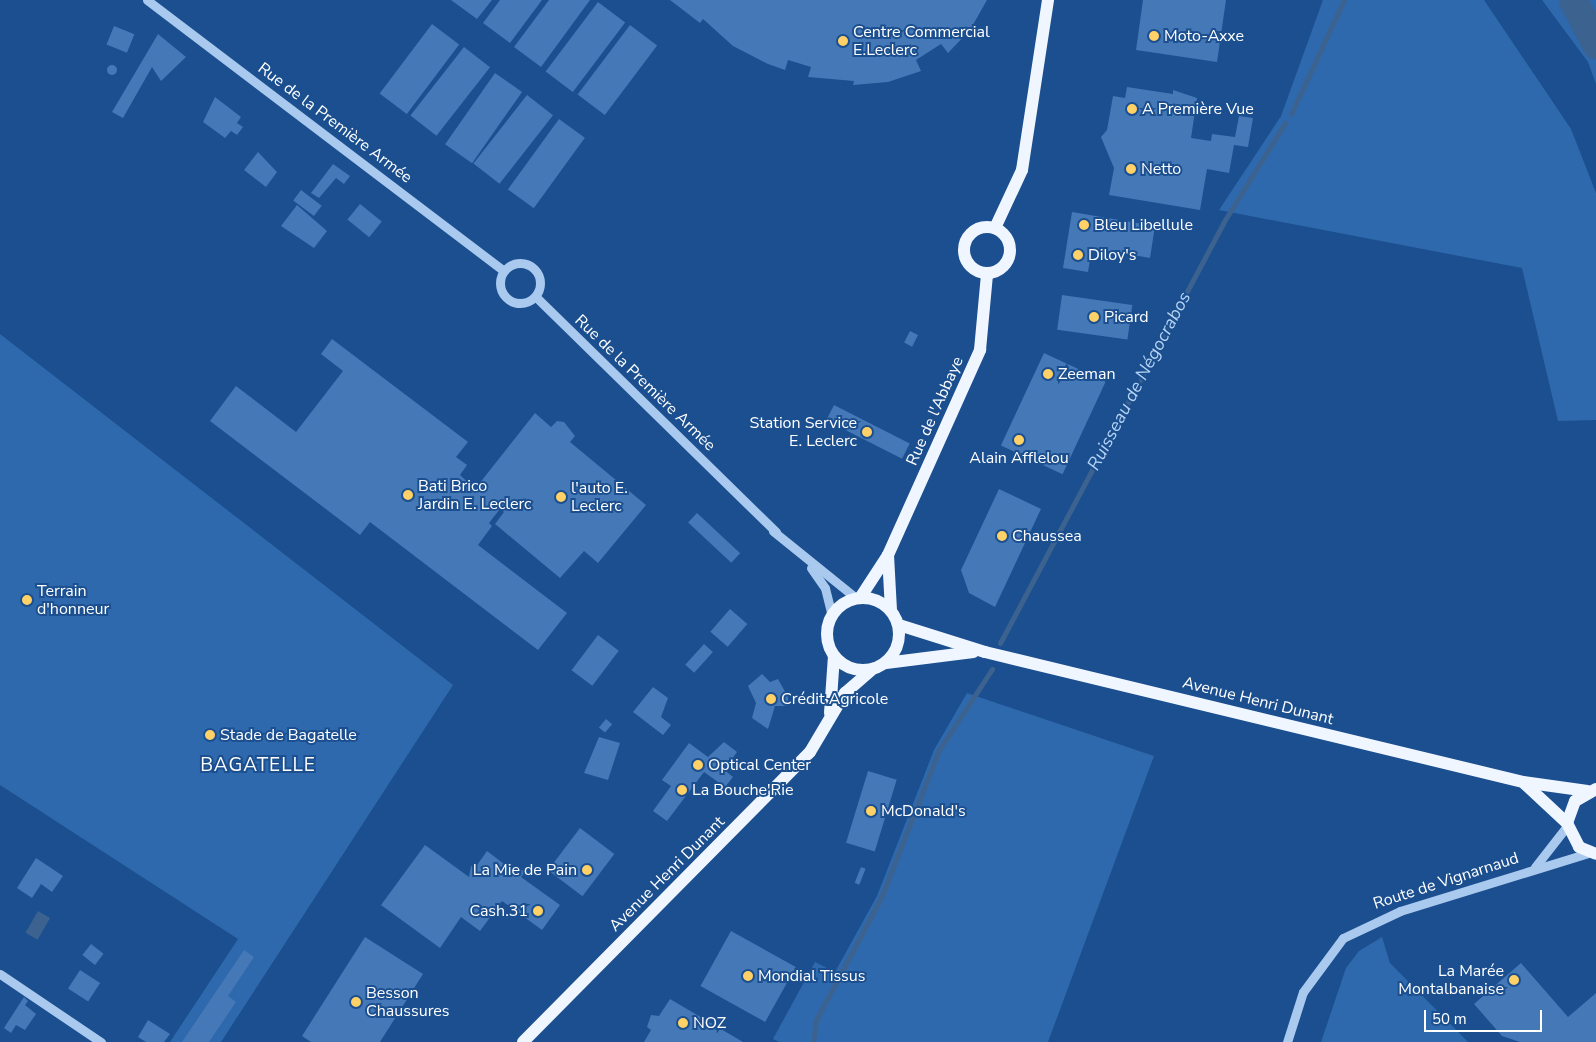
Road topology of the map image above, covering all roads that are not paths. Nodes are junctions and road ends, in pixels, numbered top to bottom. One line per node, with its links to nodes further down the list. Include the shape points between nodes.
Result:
1 (148, 0): 4 (street, Rue de la Première Armée)
2 (1048, 0): 3 (main road, via 1022,170)
3 (995, 228): 5 (main road, via 1005,235 1011,253 1000,270); 5 (main road, via 976,230 964,245 968,265)
4 (504, 271): 6 (street, via 500,282 507,299 519,304); 6 (street, via 515,264 534,268 541,285)
5 (987, 274): 7 (main road, Rue de l'Abbaye, via 980,350)
6 (536, 297): 8 (street, Rue de la Première Armée)
7 (888, 555): 9 (main road, Rue de l'Abbaye); 10 (main road, Rue de l'Abbaye)
8 (802, 556): 9 (street, Rue de la Première Armée); 11 (street, Rue de la Première Armée, via 825,588)
9 (858, 598): 10 (main road, via 871,598); 11 (main road)
10 (891, 610): 12 (main road)
11 (832, 616): 14 (main road, via 827,640)
12 (899, 625): 13 (main road, Avenue Henri Dunant); 15 (main road, via 898,646)
13 (985, 652): 15 (main road, Avenue Henri Dunant); 18 (main road, Avenue Henri Dunant)
14 (834, 656): 16 (main road, via 852,669); 17 (main road, Avenue Henri Dunant, via 835,689)
15 (886, 663): 16 (main road)
16 (873, 669): 17 (main road, Avenue Henri Dunant, via 845,693)
17 (828, 725): 25 (main road, Avenue Henri Dunant, via 788,774)
18 (1524, 782): 19 (main road, Avenue Henri Dunant); 20 (main road)
19 (1592, 790): 20 (main road, via 1575,800)
20 (1567, 824): 21 (main road, via 1571,837); 22 (street, Route de Vignarnaud)
21 (1594, 854): 22 (street, Route de Vignarnaud)
22 (1533, 868): 26 (street, Route de Vignarnaud, via 1400,911 1342,938 1308,985)
23 (0, 974): 24 (street)
24 (101, 1042)
25 (523, 1042)
26 (1287, 1042)

